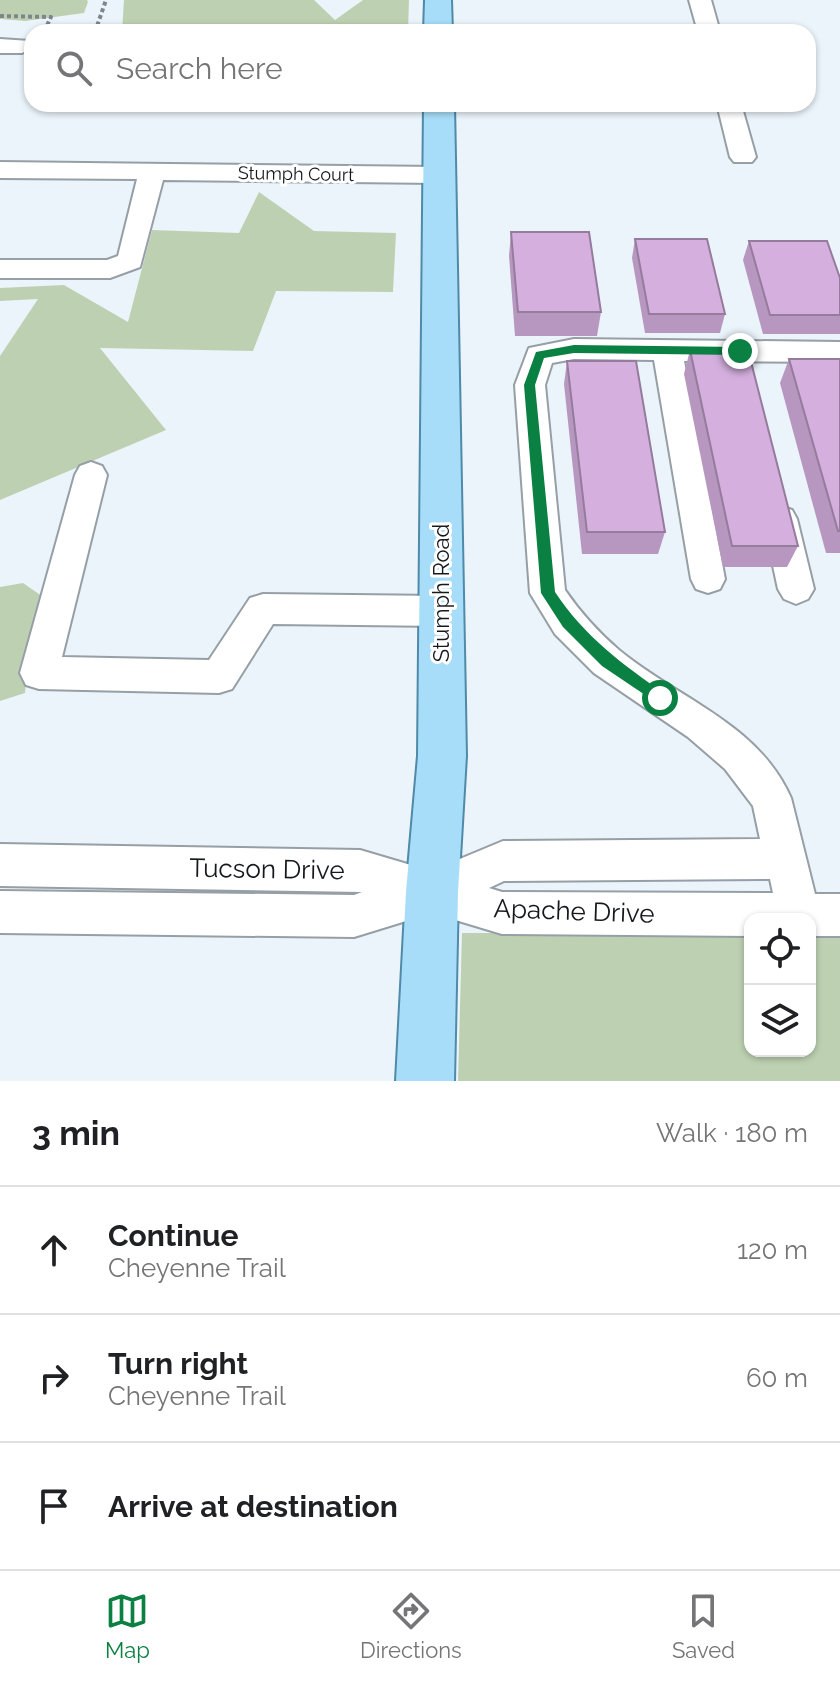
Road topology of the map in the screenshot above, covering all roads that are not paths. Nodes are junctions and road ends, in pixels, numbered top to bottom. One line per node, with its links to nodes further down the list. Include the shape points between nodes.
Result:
1 (438, 0): 3 (main road)
2 (700, 0): 4 (street)
3 (438, 24)
4 (707, 24)
5 (439, 112): 10 (main road, Stumph Road)
6 (731, 112): 7 (street)
7 (743, 157)
8 (0, 170): 9 (street, Stumph Court)
9 (152, 172): 10 (street, Stumph Court); 11 (street, via 130,261 110,269)
10 (439, 175): 18 (main road, Stumph Road)
11 (0, 269)
12 (667, 350): 13 (street, via 743,366); 16 (street); 19 (street, via 574,349 540,355 530,385 548,593 568,623 607,662 739,756 771,798)
13 (840, 352)
14 (91, 475): 18 (street, via 39,673 219,677 263,609)
15 (772, 485): 17 (street)
16 (708, 579)
17 (796, 589)
18 (441, 611): 21 (main road, Stumph Road, via 442,756)
19 (786, 859): 21 (street, Apache Drive, via 503,861); 23 (street)
20 (0, 865): 21 (street, Tucson Drive, via 360,871)
21 (432, 892): 22 (street, Tucson Drive, via 354,916); 23 (street, Apache Drive, via 502,913); 24 (main road, Stumph Road)
22 (0, 912)
23 (819, 914)
24 (425, 1081)

